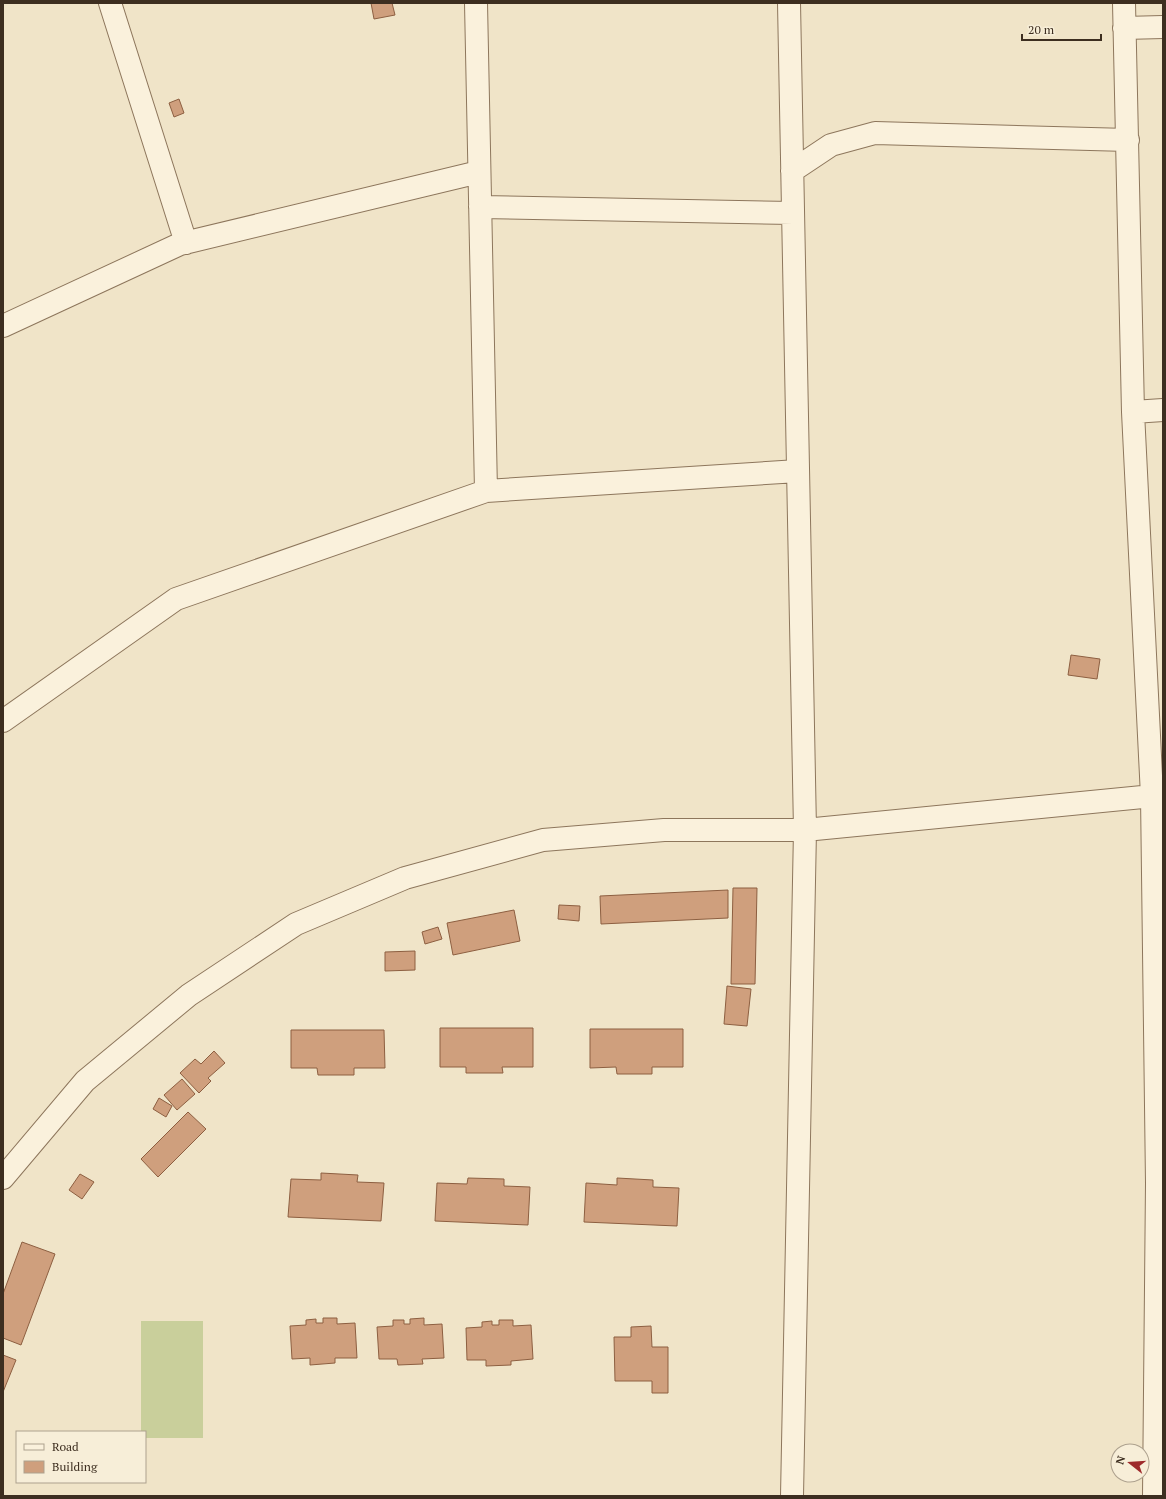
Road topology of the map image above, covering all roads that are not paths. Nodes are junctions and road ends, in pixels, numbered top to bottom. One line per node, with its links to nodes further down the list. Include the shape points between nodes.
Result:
1 (110, 3): 12 (street)
2 (476, 3): 9 (street)
3 (789, 3): 8 (street)
4 (1124, 3): 6 (street)
5 (1163, 27): 6 (street)
6 (1124, 28): 7 (street)
7 (1128, 140): 8 (street, via 875,134 831,144); 15 (street)
8 (792, 171): 11 (street)
9 (479, 172): 10 (street); 12 (street)
10 (480, 207): 11 (street); 17 (street)
11 (793, 213): 16 (street)
12 (186, 243): 13 (street)
13 (3, 326)
14 (1163, 410): 15 (street)
15 (1133, 412): 19 (street)
16 (798, 472): 17 (street); 20 (street)
17 (486, 491): 18 (street, via 176,599)
18 (3, 721)
19 (1157, 796): 20 (street); 22 (street)
20 (805, 830): 21 (street, via 664,830 543,840 405,878 296,924 189,995 85,1081); 23 (street)
21 (3, 1178)
22 (1160, 1183): 24 (street)
23 (792, 1496)
24 (1154, 1496)

